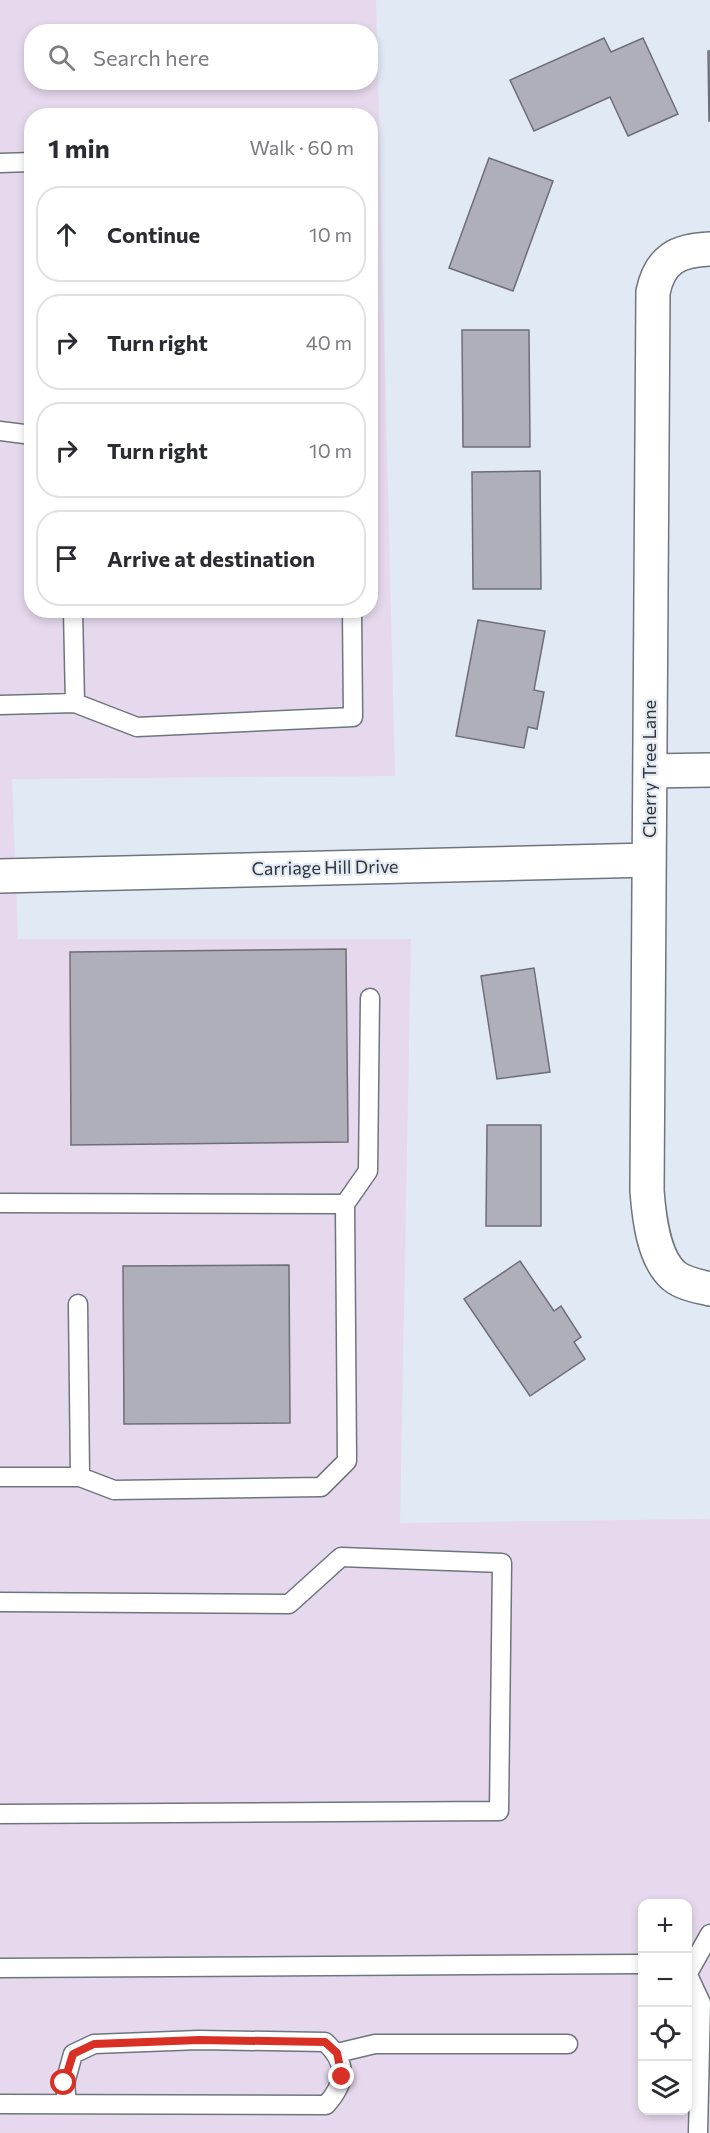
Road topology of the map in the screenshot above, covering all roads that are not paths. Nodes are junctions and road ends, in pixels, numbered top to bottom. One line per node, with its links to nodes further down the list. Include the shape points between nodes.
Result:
1 (24, 162): 2 (lane)
2 (0, 163)
3 (710, 249): 11 (street, Cherry Tree Lane, via 683,251 668,261 656,278 653,292)
4 (0, 431): 5 (lane)
5 (24, 434)
6 (73, 618): 8 (lane)
7 (352, 618): 8 (lane, via 353,717 137,727)
8 (75, 703): 9 (lane)
9 (0, 705)
10 (710, 770): 11 (street)
11 (650, 771): 12 (street, Cherry Tree Lane)
12 (649, 860): 13 (street, Carriage Hill Drive); 17 (street, Cherry Tree Lane, via 646,1191 650,1226 673,1275)
13 (0, 876)
14 (370, 998): 16 (lane, via 368,1171)
15 (0, 1203): 16 (lane)
16 (345, 1204): 20 (lane, via 347,1461 321,1486 114,1490)
17 (710, 1289)
18 (78, 1304): 20 (lane)
19 (0, 1477): 20 (lane)
20 (80, 1477)
21 (0, 1602): 22 (lane, via 289,1604 341,1557 502,1563 499,1811)
22 (0, 1814)
23 (710, 1934): 25 (lane)
24 (638, 1964): 26 (lane)
25 (692, 1965)
26 (0, 1968)
27 (692, 1984): 32 (lane, via 701,2003)
28 (568, 2044): 29 (lane, via 375,2044)
29 (337, 2053): 31 (lane, via 342,2077 326,2105); 31 (lane, via 325,2042 199,2040 94,2044 73,2054 64,2083)
30 (0, 2104): 31 (lane)
31 (67, 2104)
32 (698, 2133)

